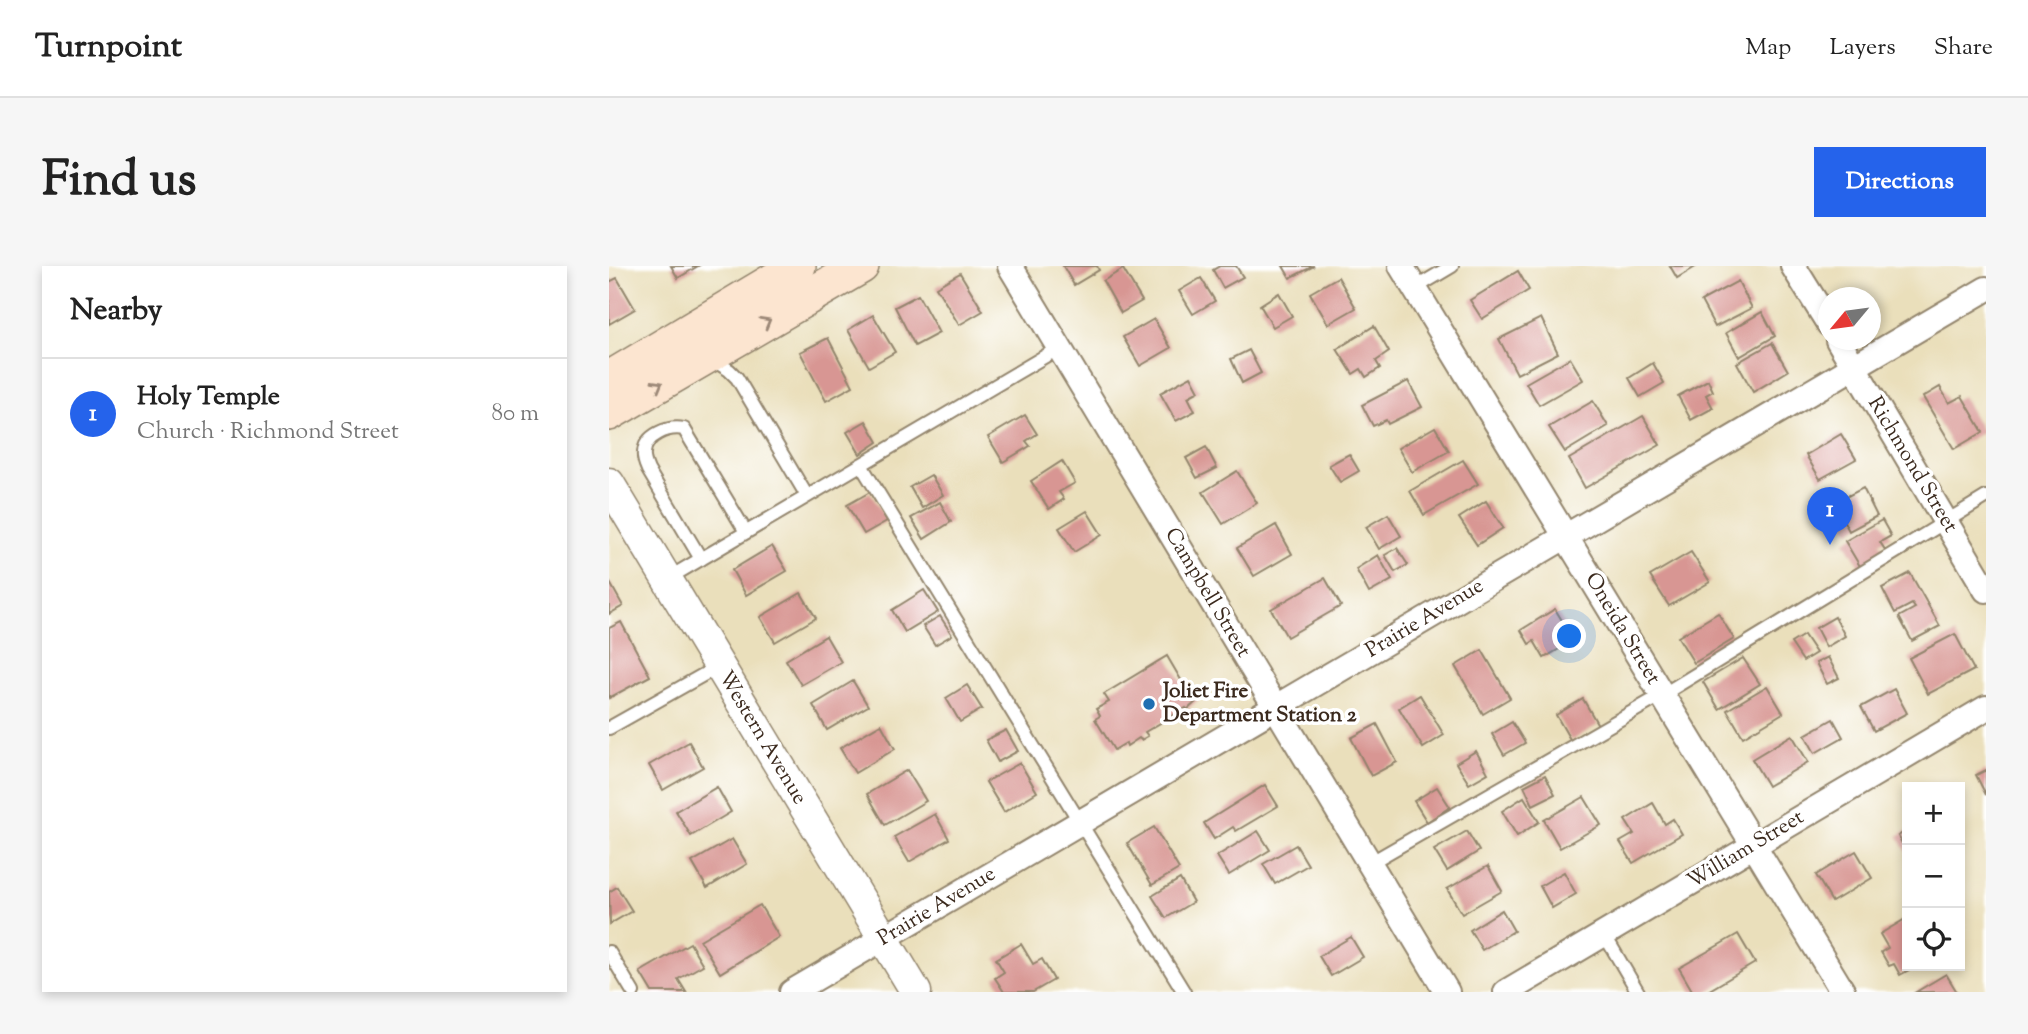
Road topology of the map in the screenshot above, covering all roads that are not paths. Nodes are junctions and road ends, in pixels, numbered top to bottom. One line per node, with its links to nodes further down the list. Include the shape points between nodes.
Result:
1 (798, 266): 14 (main road)
2 (861, 266): 12 (main road, one-way to 2)
3 (1010, 266): 10 (street, Campbell Street)
4 (1401, 266): 7 (street, Oneida Street)
5 (1452, 266): 7 (lane)
6 (1793, 266): 9 (street)
7 (1415, 288): 22 (street, Oneida Street)
8 (1986, 289): 13 (street, Prairie Avenue)
9 (1818, 306)
10 (1059, 348): 16 (lane); 28 (street, Campbell Street)
11 (1844, 350): 13 (street, Richmond Street)
12 (707, 357): 15 (main road, one-way to 12); 18 (lane, via 737,378)
13 (1854, 366): 20 (street, Richmond Street); 22 (street, Prairie Avenue)
14 (609, 379)
15 (609, 413)
16 (861, 465): 18 (lane); 31 (lane)
17 (609, 483): 24 (street, Western Avenue)
18 (807, 496): 21 (lane)
19 (1986, 496): 20 (lane)
20 (1945, 520): 25 (street, Richmond Street); 27 (lane)
21 (746, 532): 23 (lane); 23 (lane, via 684,429 658,433 647,442 643,455 648,470)
22 (1566, 536): 27 (street, Oneida Street); 28 (street, Prairie Avenue)
23 (701, 559): 24 (lane)
24 (666, 579): 26 (street, Western Avenue)
25 (1986, 590)
26 (719, 666): 30 (lane); 35 (street, Western Avenue)
27 (1662, 695): 32 (street, Oneida Street); 33 (lane)
28 (1276, 707): 31 (street, Prairie Avenue); 33 (street, Campbell Street)
29 (1986, 708): 32 (street, William Street)
30 (609, 729)
31 (1079, 823): 35 (street, Prairie Avenue); 40 (lane)
32 (1754, 845): 34 (street, William Street); 44 (street, Oneida Street)
33 (1370, 863): 41 (street, Campbell Street)
34 (1604, 934): 42 (street, William Street); 43 (lane)
35 (884, 938): 38 (street, Prairie Avenue); 39 (street, Western Avenue)
36 (609, 952): 37 (lane)
37 (632, 992)
38 (792, 992)
39 (916, 992)
40 (1184, 992)
41 (1447, 992)
42 (1506, 992)
43 (1638, 992)
44 (1843, 992)

